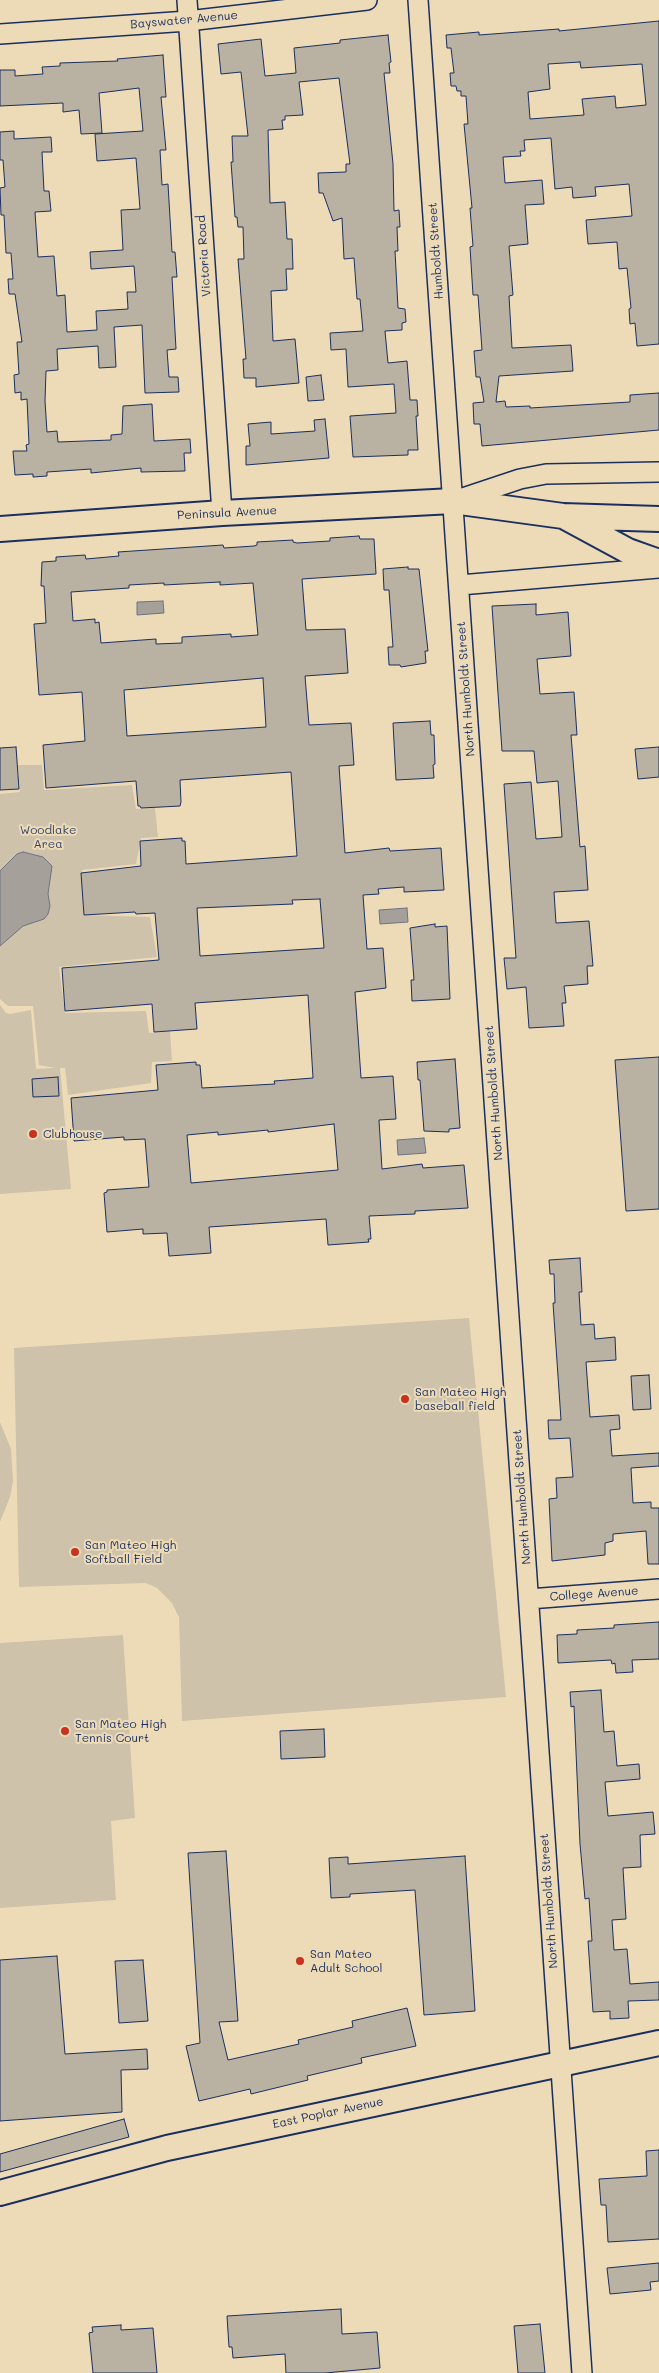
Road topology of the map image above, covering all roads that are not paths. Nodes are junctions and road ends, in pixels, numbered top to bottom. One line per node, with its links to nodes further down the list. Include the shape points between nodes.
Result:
1 (187, 0): 4 (street, Victoria Road)
2 (367, 0): 4 (street, Bayswater Avenue)
3 (418, 0): 7 (street, Humboldt Street)
4 (188, 20): 5 (street, Bayswater Avenue); 8 (street, Victoria Road)
5 (0, 34)
6 (659, 472): 7 (street, Peninsula Avenue, via 546,474 520,479)
7 (453, 502): 8 (main road, Peninsula Avenue); 9 (main road, Peninsula Avenue); 14 (street, North Humboldt Street)
8 (222, 513): 11 (main road, Peninsula Avenue)
9 (563, 516): 10 (main road, Peninsula Avenue); 12 (main road, via 623,548)
10 (659, 519)
11 (0, 529)
12 (659, 562)
13 (659, 568): 14 (street)
14 (460, 584): 16 (street, North Humboldt Street)
15 (659, 1590): 16 (street, College Avenue)
16 (529, 1599): 18 (street, North Humboldt Street)
17 (659, 2043): 18 (main road, East Poplar Avenue)
18 (560, 2064): 19 (main road, East Poplar Avenue, via 167,2148); 20 (street, North Humboldt Street)
19 (0, 2193)
20 (582, 2373)

